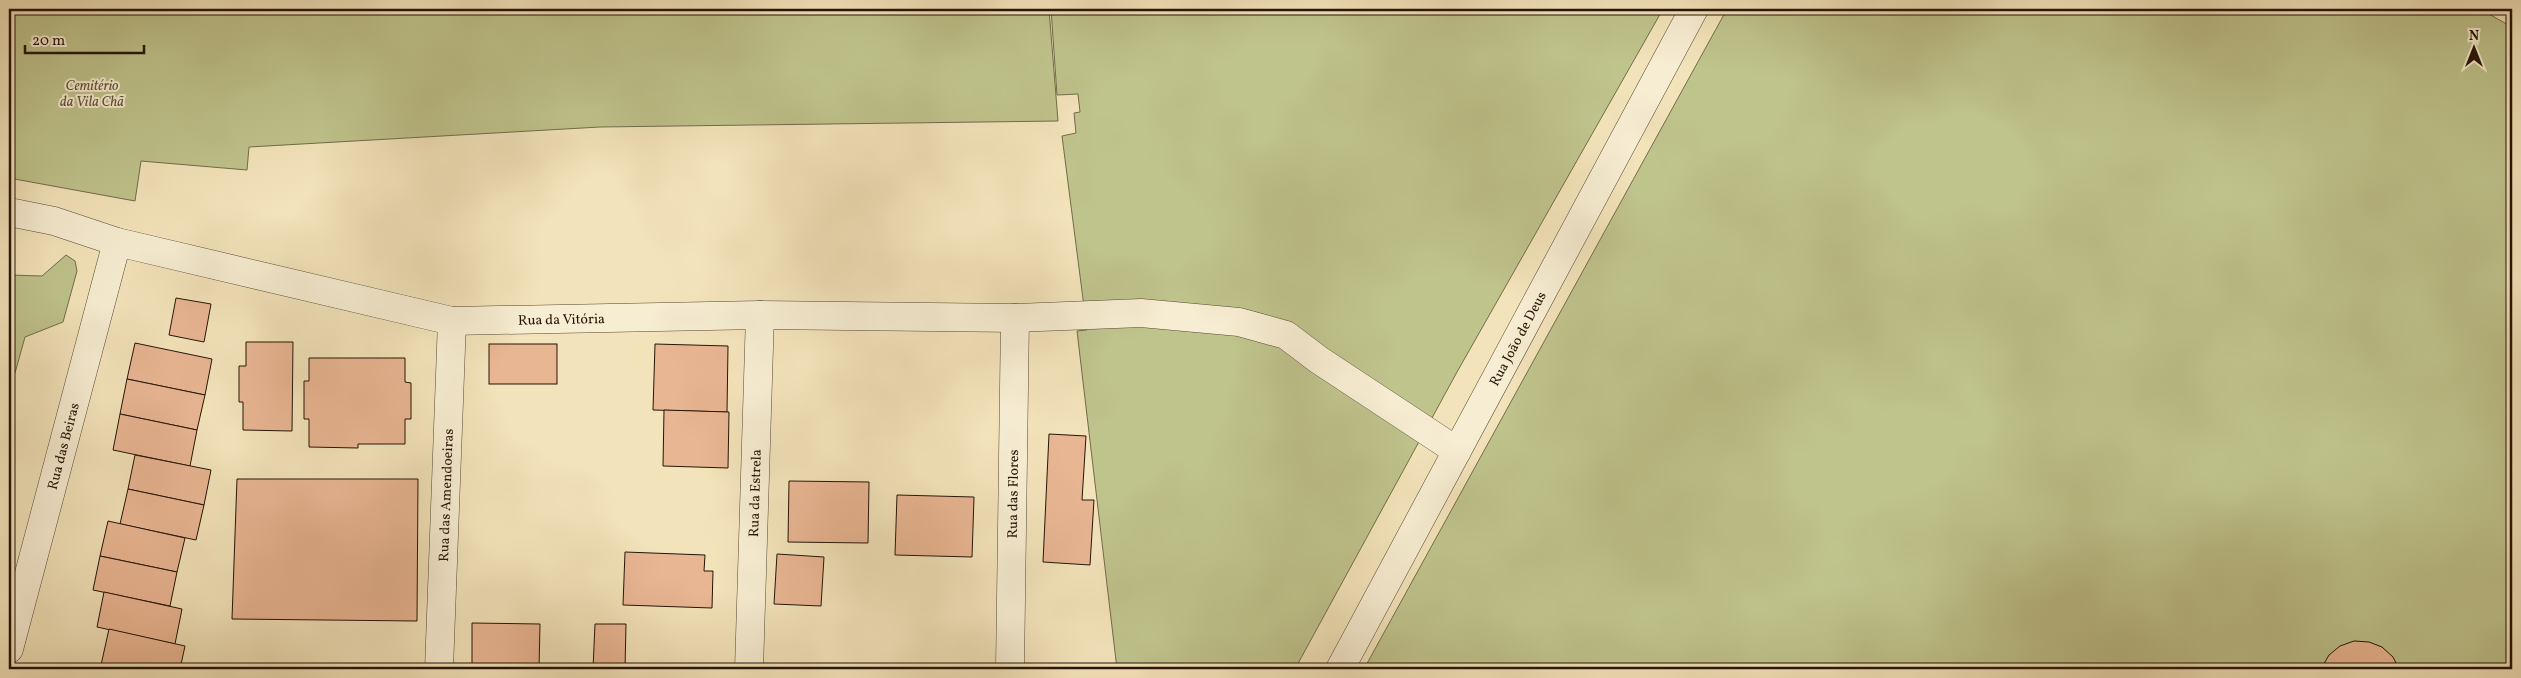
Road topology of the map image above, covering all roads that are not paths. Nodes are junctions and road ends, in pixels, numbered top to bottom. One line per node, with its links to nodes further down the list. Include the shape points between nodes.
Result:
1 (1694, 9): 7 (street, Rua João de Deus)
2 (9, 212): 3 (street, Rua da Vitória, via 54,221)
3 (117, 242): 6 (street, Rua da Vitória); 8 (street, Rua das Beiras)
4 (760, 316): 5 (street, Rua da Vitória); 6 (street, Rua da Vitória); 10 (street, Rua da Estrela)
5 (1015, 318): 7 (street, Rua da Vitória, via 1140,314 1239,322 1286,335); 11 (street, Rua das Flores)
6 (452, 321): 9 (street, Rua das Amendoeiras)
7 (1457, 451): 12 (street, Rua João de Deus)
8 (9, 649)
9 (439, 669)
10 (749, 669)
11 (1010, 669)
12 (1340, 669)

